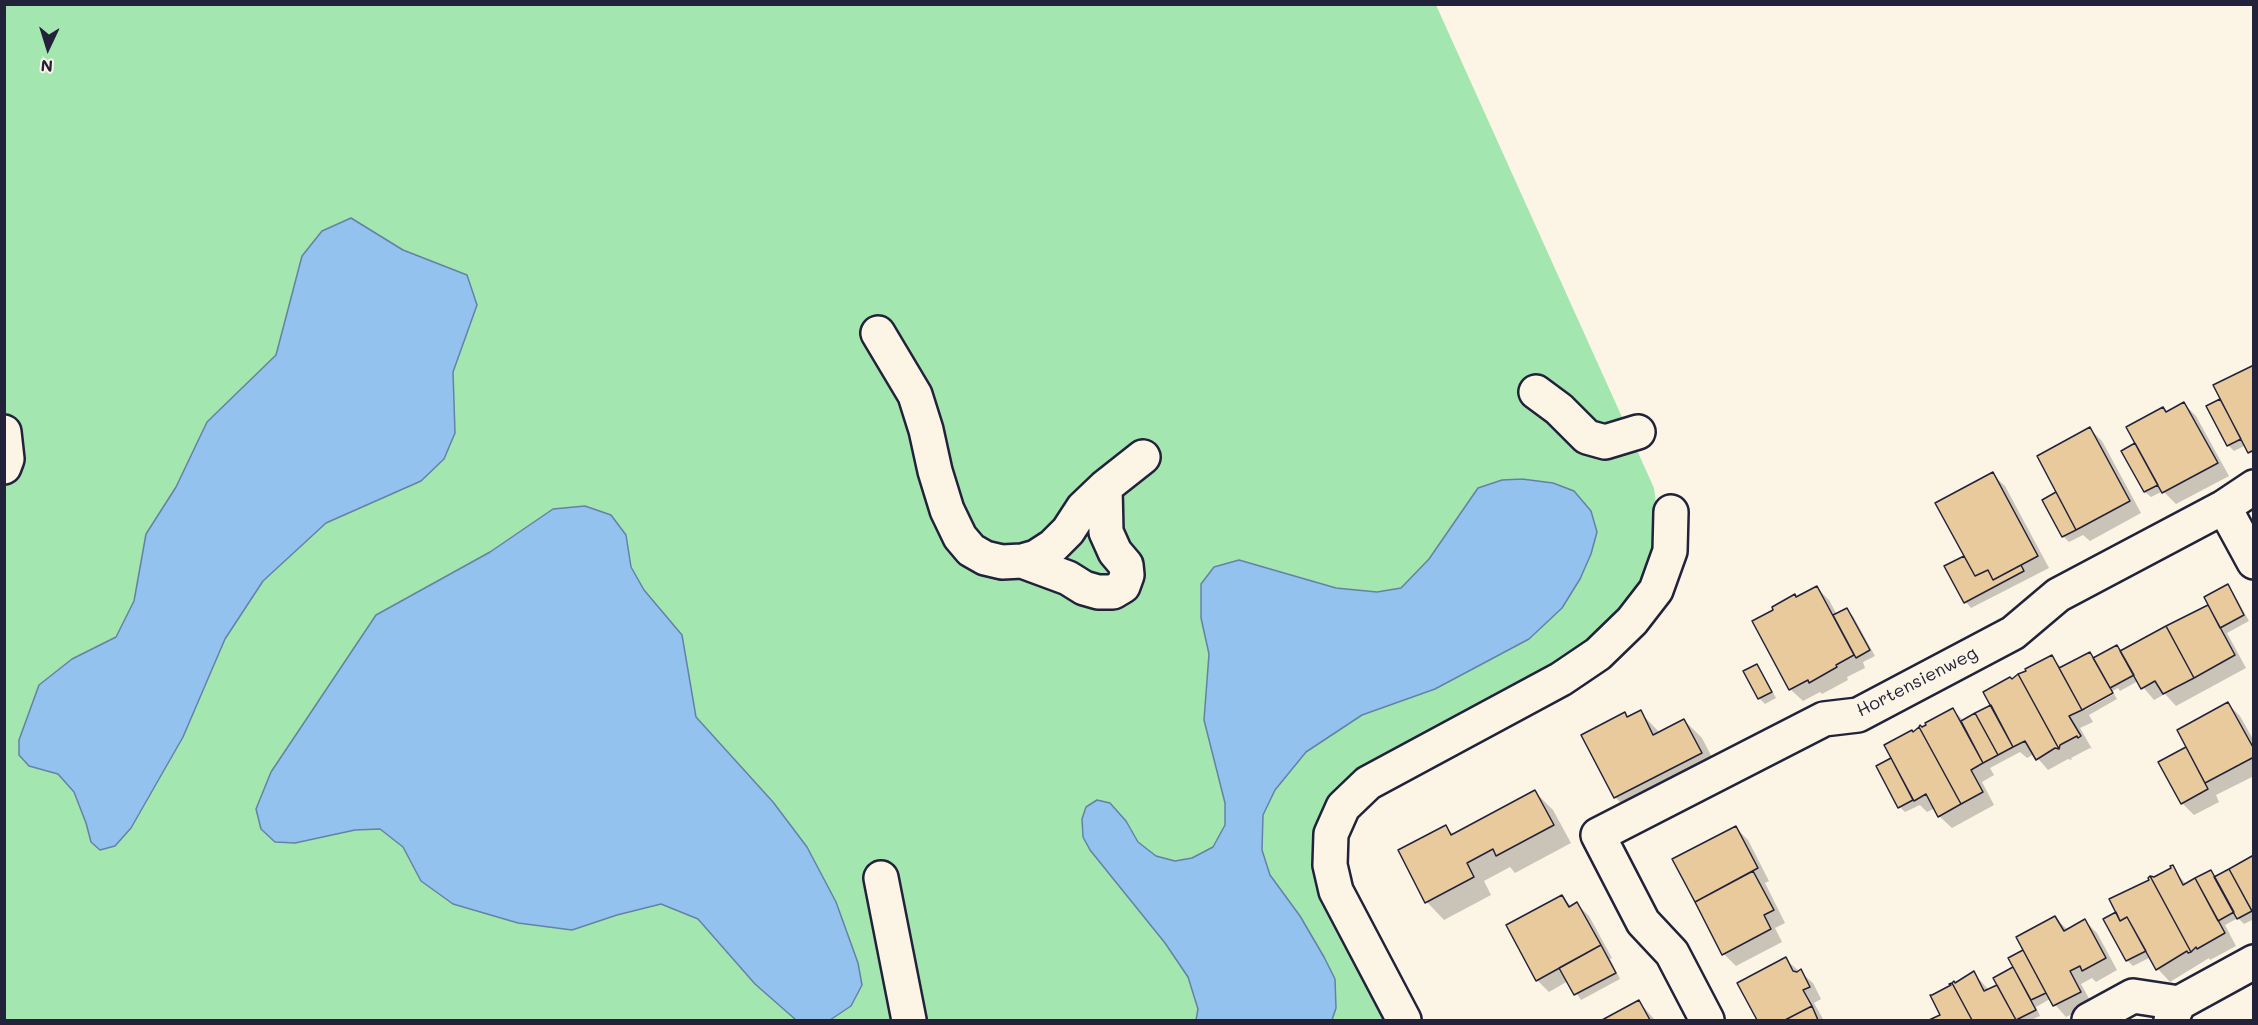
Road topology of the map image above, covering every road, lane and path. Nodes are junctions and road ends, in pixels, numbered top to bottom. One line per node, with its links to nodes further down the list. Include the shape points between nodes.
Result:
1 (878, 333): 11 (street, via 915,395 947,510 960,537 985,558)
2 (1536, 392): 4 (street, via 1587,437 1605,442)
3 (4, 432): 6 (street)
4 (1638, 432)
5 (1143, 457): 7 (street)
6 (4, 467)
7 (1105, 487): 11 (street, via 1053,546); 11 (street, via 1106,532 1126,565 1123,586 1098,592)
8 (2253, 487): 9 (street, Hortensienweg)
9 (2224, 507): 12 (street); 18 (street, Hortensienweg, via 2058,595 2013,633 1858,715 1824,719 1598,836 1642,922 1672,953)
10 (1671, 512): 17 (street, via 1670,551 1656,590 1632,621 1598,654 1561,679 1368,783 1343,807 1331,834 1330,865 1336,891)
11 (1022, 561)
12 (2253, 562)
13 (881, 878): 16 (street)
14 (2253, 962): 15 (street)
15 (2175, 1012): 19 (street, via 2133,996)
16 (909, 1020)
17 (1404, 1020)
18 (1707, 1020)
19 (2089, 1020)

